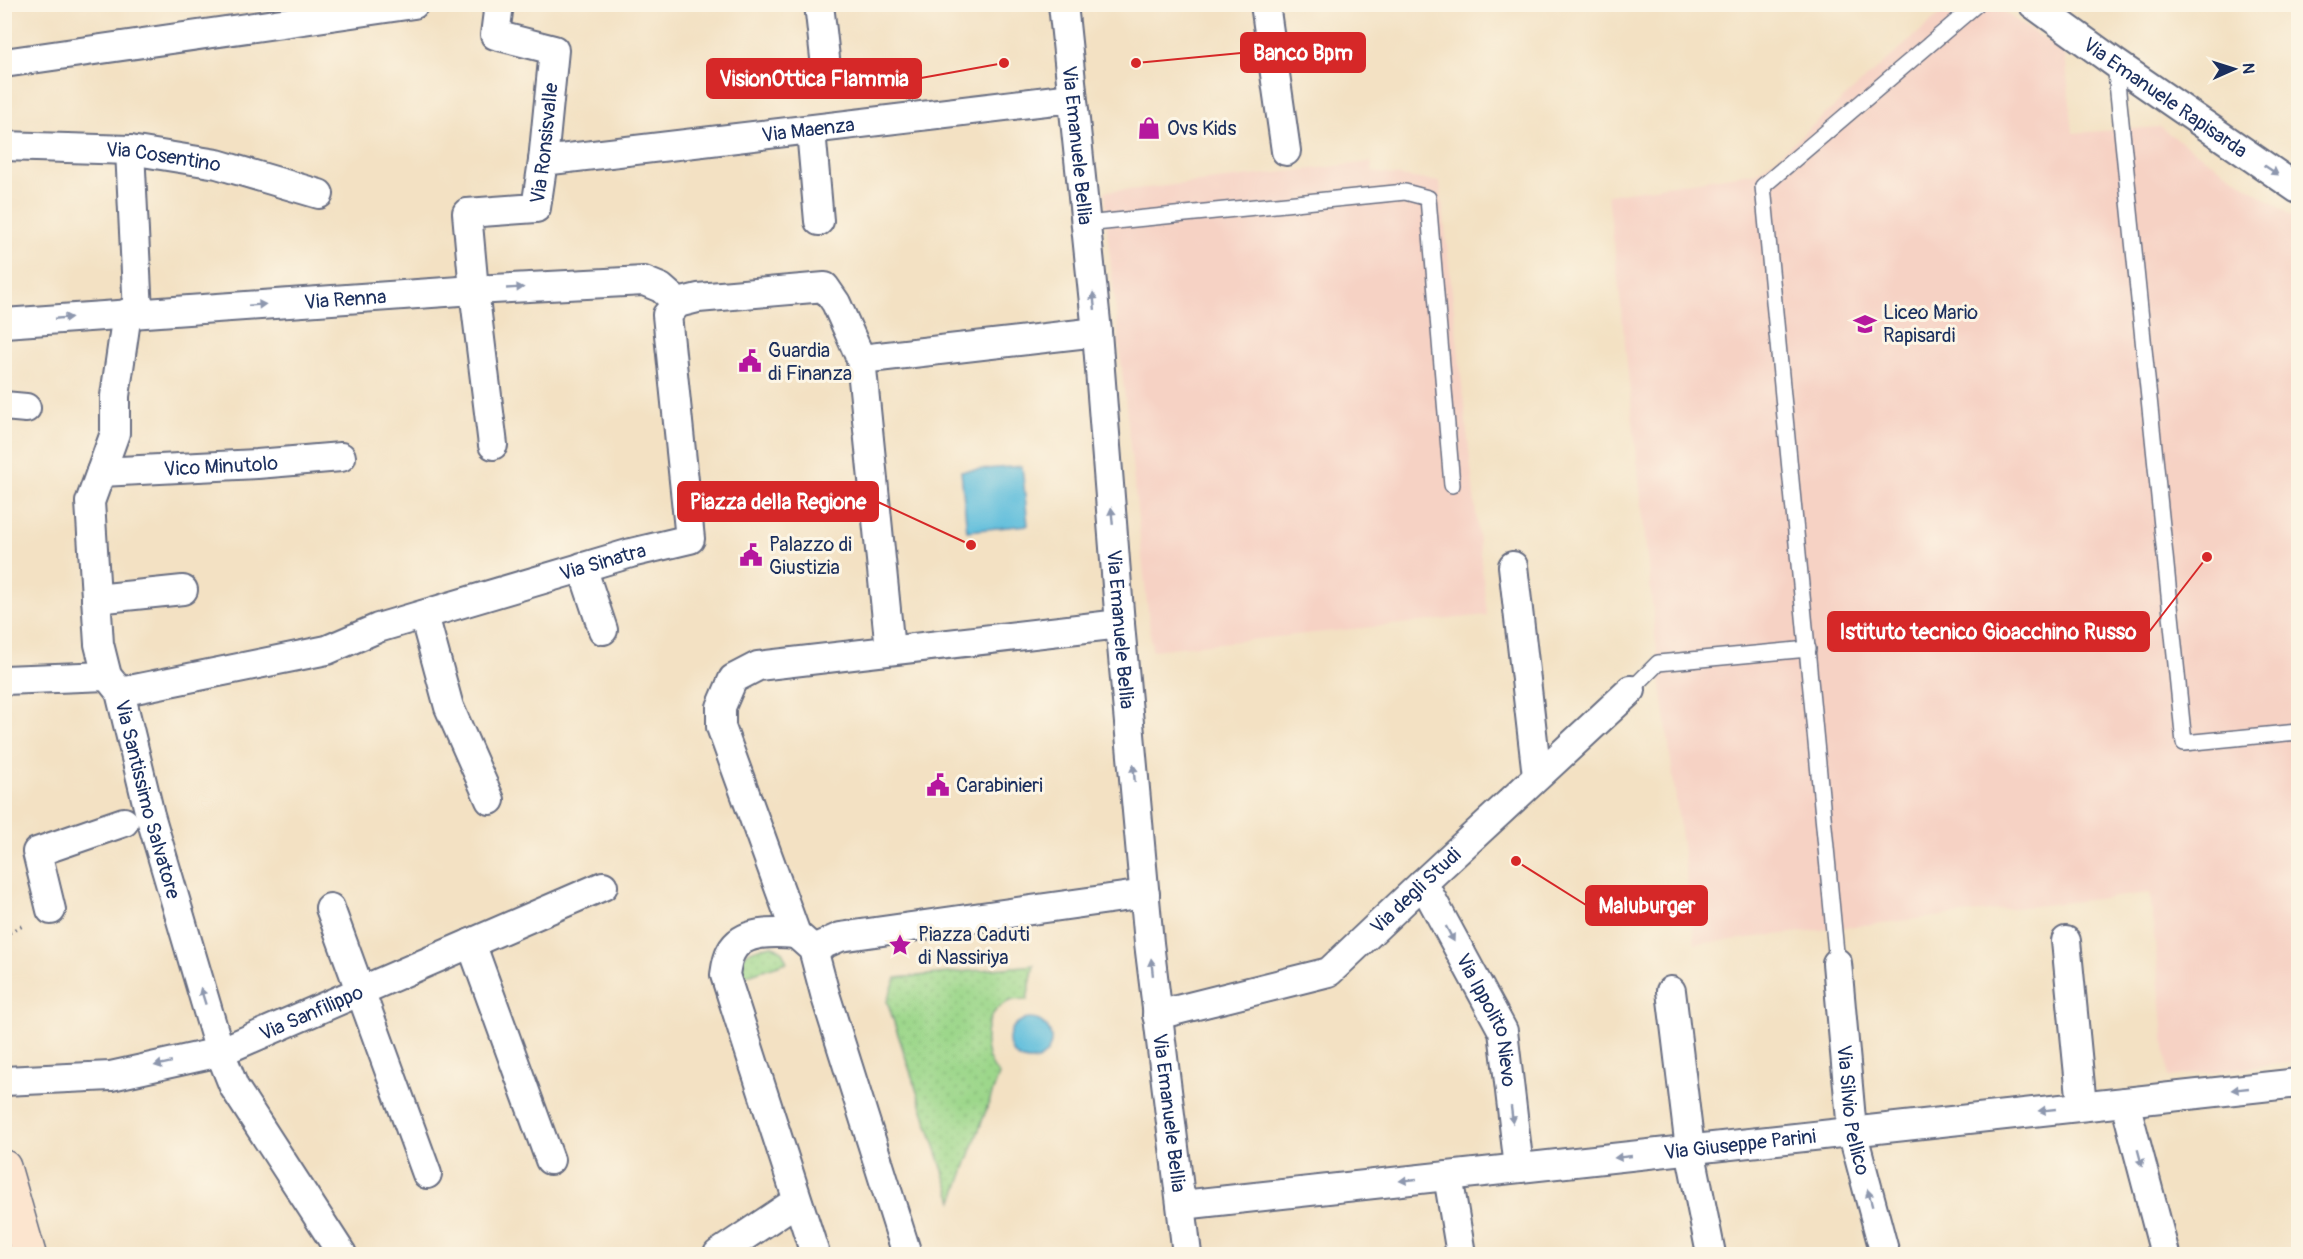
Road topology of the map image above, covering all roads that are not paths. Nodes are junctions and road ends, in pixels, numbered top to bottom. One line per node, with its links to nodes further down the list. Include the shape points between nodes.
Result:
1 (414, 4): 8 (street)
2 (499, 4): 17 (street, Via Ronsisvalle, via 495,35 554,50)
3 (819, 4): 11 (street)
4 (1063, 4): 12 (street, Via Emanuele Bellia)
5 (1265, 4): 16 (street)
6 (1977, 4): 39 (lane, via 1763,186)
7 (2033, 4): 10 (street, Via Emanuele Rapisarda)
8 (266, 15): 9 (street)
9 (4, 63)
10 (2115, 63): 18 (street, Via Emanuele Rapisarda, one-way to 18); 44 (lane, via 2184,743)
11 (826, 67)
12 (1072, 98): 13 (street, Via Maenza); 21 (street, Via Emanuele Bellia)
13 (811, 130): 17 (street, Via Maenza); 20 (street)
14 (4, 146): 15 (street, Via Cosentino)
15 (130, 150): 19 (street, Via Cosentino, via 217,164); 24 (street, Via Santissimo Salvatore)
16 (1286, 151)
17 (543, 161): 22 (street, Via Ronsisvalle, via 536,208 467,213)
18 (2298, 189)
19 (319, 195)
20 (819, 221)
21 (1085, 224): 26 (street, Via Emanuele Bellia, one-way to 21); 31 (lane, via 1405,192 1428,198)
22 (474, 290): 23 (street, Via Renna, one-way to 23, via 644,281 661,288); 24 (street, Via Renna, one-way to 22); 28 (street, Via Ronsisvalle)
23 (678, 303): 27 (street, via 825,287); 33 (street, Via Sinatra, via 667,315 690,539)
24 (133, 313): 25 (street, Via Renna, one-way to 24); 30 (street, Via Santissimo Salvatore, via 115,396 115,433)
25 (4, 323)
26 (1097, 332): 27 (street); 37 (street, Via Emanuele Bellia, one-way to 26)
27 (861, 360): 40 (street)
28 (493, 445)
29 (341, 457): 30 (street, Vico Minutolo)
30 (101, 472): 35 (street, Via Santissimo Salvatore, via 90,502)
31 (1452, 485)
32 (1513, 566): 45 (street)
33 (582, 567): 36 (street, Via Sinatra); 38 (street)
34 (183, 590): 35 (street)
35 (96, 599): 42 (street, Via Santissimo Salvatore, via 99,644)
36 (424, 615): 42 (street, Via Sinatra, via 378,628 327,650); 46 (street, via 449,707)
37 (1120, 624): 40 (street); 50 (street, Via Emanuele Bellia, one-way to 37)
38 (603, 630)
39 (1808, 649): 43 (lane, via 1658,663); 56 (lane)
40 (890, 650): 54 (street, via 758,666 733,678 721,707 721,727)
41 (4, 680): 42 (street, Via Sinatra)
42 (114, 684): 60 (street, Via Santissimo Salvatore, one-way to 42)
43 (1630, 690): 45 (street, Via degli Studi)
44 (2298, 732)
45 (1537, 776): 48 (street, Via degli Studi)
46 (490, 800)
47 (124, 822): 52 (street, via 36,852)
48 (1423, 883): 59 (street, Via degli Studi, via 1329,972); 69 (street, Via Ippolito Nievo, one-way to 69, via 1503,1031)
49 (603, 885): 55 (street, Via Sanfilippo)
50 (1145, 894): 54 (street); 59 (street, Via Emanuele Bellia, one-way to 50)
51 (330, 908): 57 (street)
52 (51, 910)
53 (2066, 941): 64 (street)
54 (805, 942): 72 (street, via 769,932 747,938 731,951 724,975); 78 (street)
55 (471, 943): 57 (street, Via Sanfilippo); 67 (street)
56 (1837, 963): 65 (street, Via Silvio Pellico)
57 (361, 991): 60 (street, Via Sanfilippo); 70 (street)
58 (1671, 991): 66 (street)
59 (1157, 1015): 73 (street, Via Emanuele Bellia)
60 (220, 1052): 61 (street, Via Sanfilippo, one-way to 61, via 111,1076); 75 (street, Via Santissimo Salvatore, via 234,1087)
61 (4, 1080)
62 (2298, 1083): 63 (street, Via Giuseppe Parini, one-way to 63)
63 (2125, 1102): 64 (street, Via Giuseppe Parini); 83 (street, one-way to 83)
64 (2082, 1106): 65 (street, Via Giuseppe Parini, one-way to 65)
65 (1852, 1131): 66 (street, Via Giuseppe Parini); 82 (street, Via Silvio Pellico, one-way to 65)
66 (1690, 1149): 69 (street, Via Giuseppe Parini, one-way to 69); 81 (street)
67 (550, 1160)
68 (4, 1167): 74 (street)
69 (1519, 1168): 71 (street, Via Giuseppe Parini)
70 (427, 1174)
71 (1448, 1176): 73 (street, Via Giuseppe Parini, one-way to 73); 80 (street)
72 (797, 1201): 76 (street); 77 (street)
73 (1182, 1205): 79 (street, Via Emanuele Bellia)
74 (29, 1254)
75 (342, 1254)
76 (718, 1254)
77 (814, 1254)
78 (907, 1254)
79 (1187, 1254)
80 (1461, 1254)
81 (1711, 1254)
82 (1885, 1254)
83 (2165, 1254)

